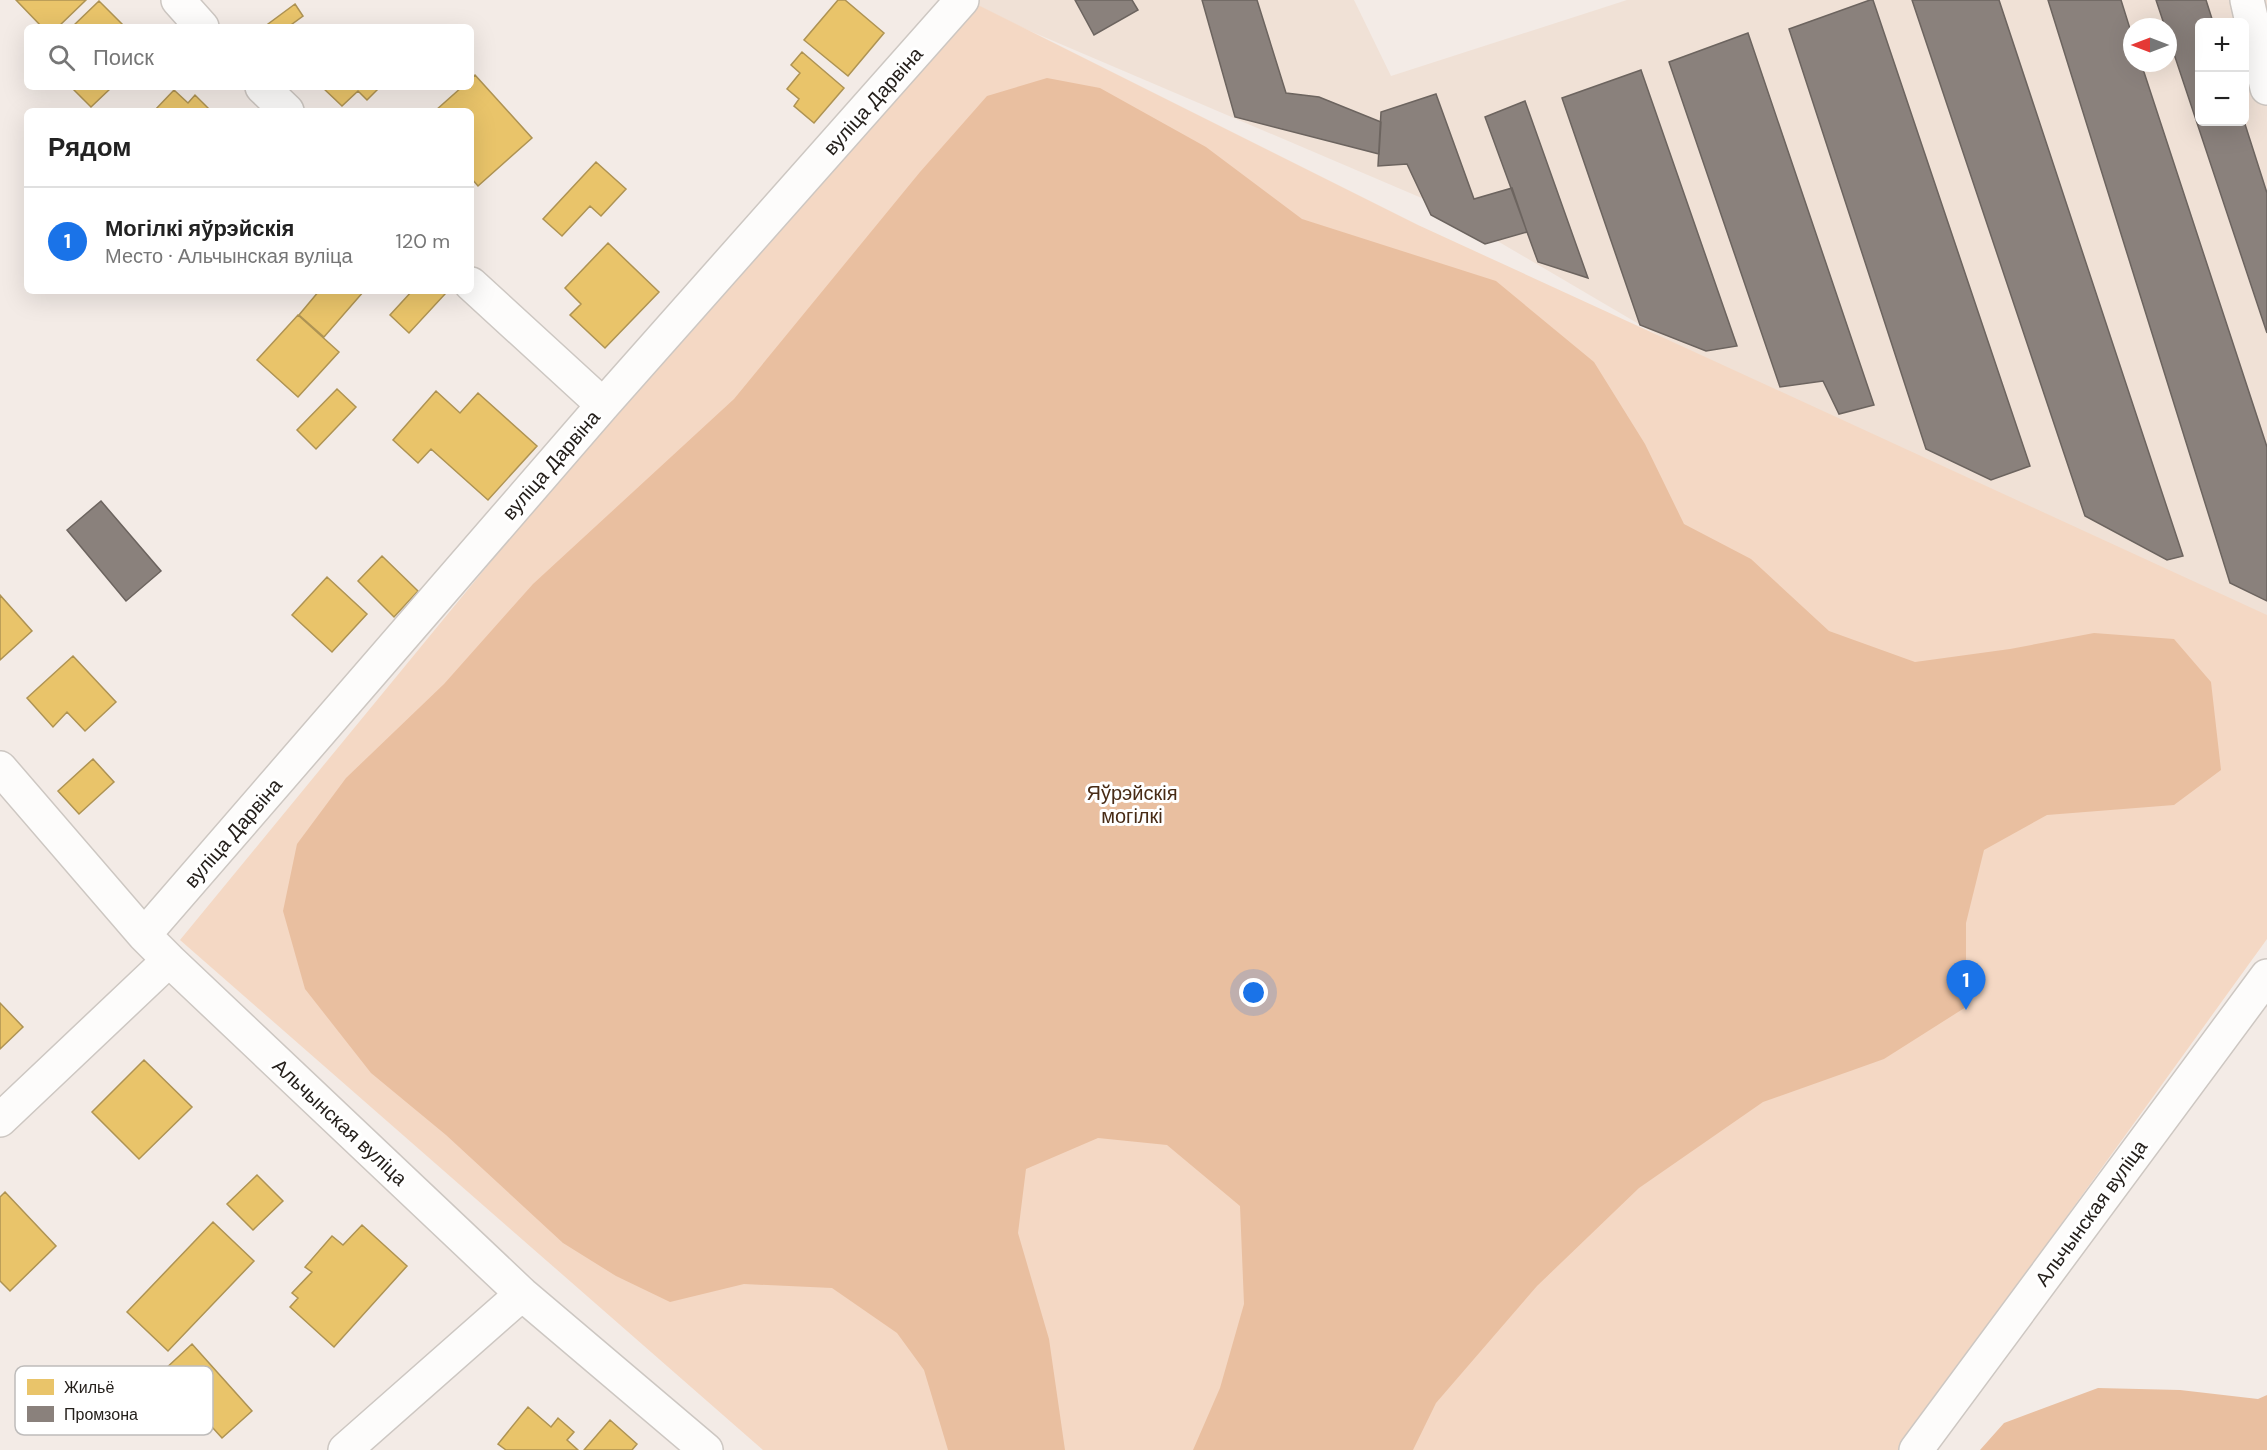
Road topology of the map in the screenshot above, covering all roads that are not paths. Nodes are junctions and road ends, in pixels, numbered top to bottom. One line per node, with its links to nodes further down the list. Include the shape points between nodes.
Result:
1 (178, 0): 4 (street)
2 (962, 0): 9 (street, вуліца Дарвіна)
3 (2247, 0): 5 (street)
4 (199, 24)
5 (2267, 88)
6 (265, 90): 7 (street)
7 (284, 108)
8 (474, 287): 9 (street)
9 (603, 405): 11 (street, вуліца Дарвіна)
10 (0, 768): 11 (street, Альчынская вуліца)
11 (144, 935): 12 (street, Альчынская вуліца)
12 (169, 960): 14 (street); 15 (street, Альчынская вуліца)
13 (2267, 976): 18 (street, Альчынская вуліца)
14 (0, 1120)
15 (522, 1294): 16 (street); 17 (street, Альчынская вуліца)
16 (345, 1450)
17 (706, 1450)
18 (1916, 1450)

